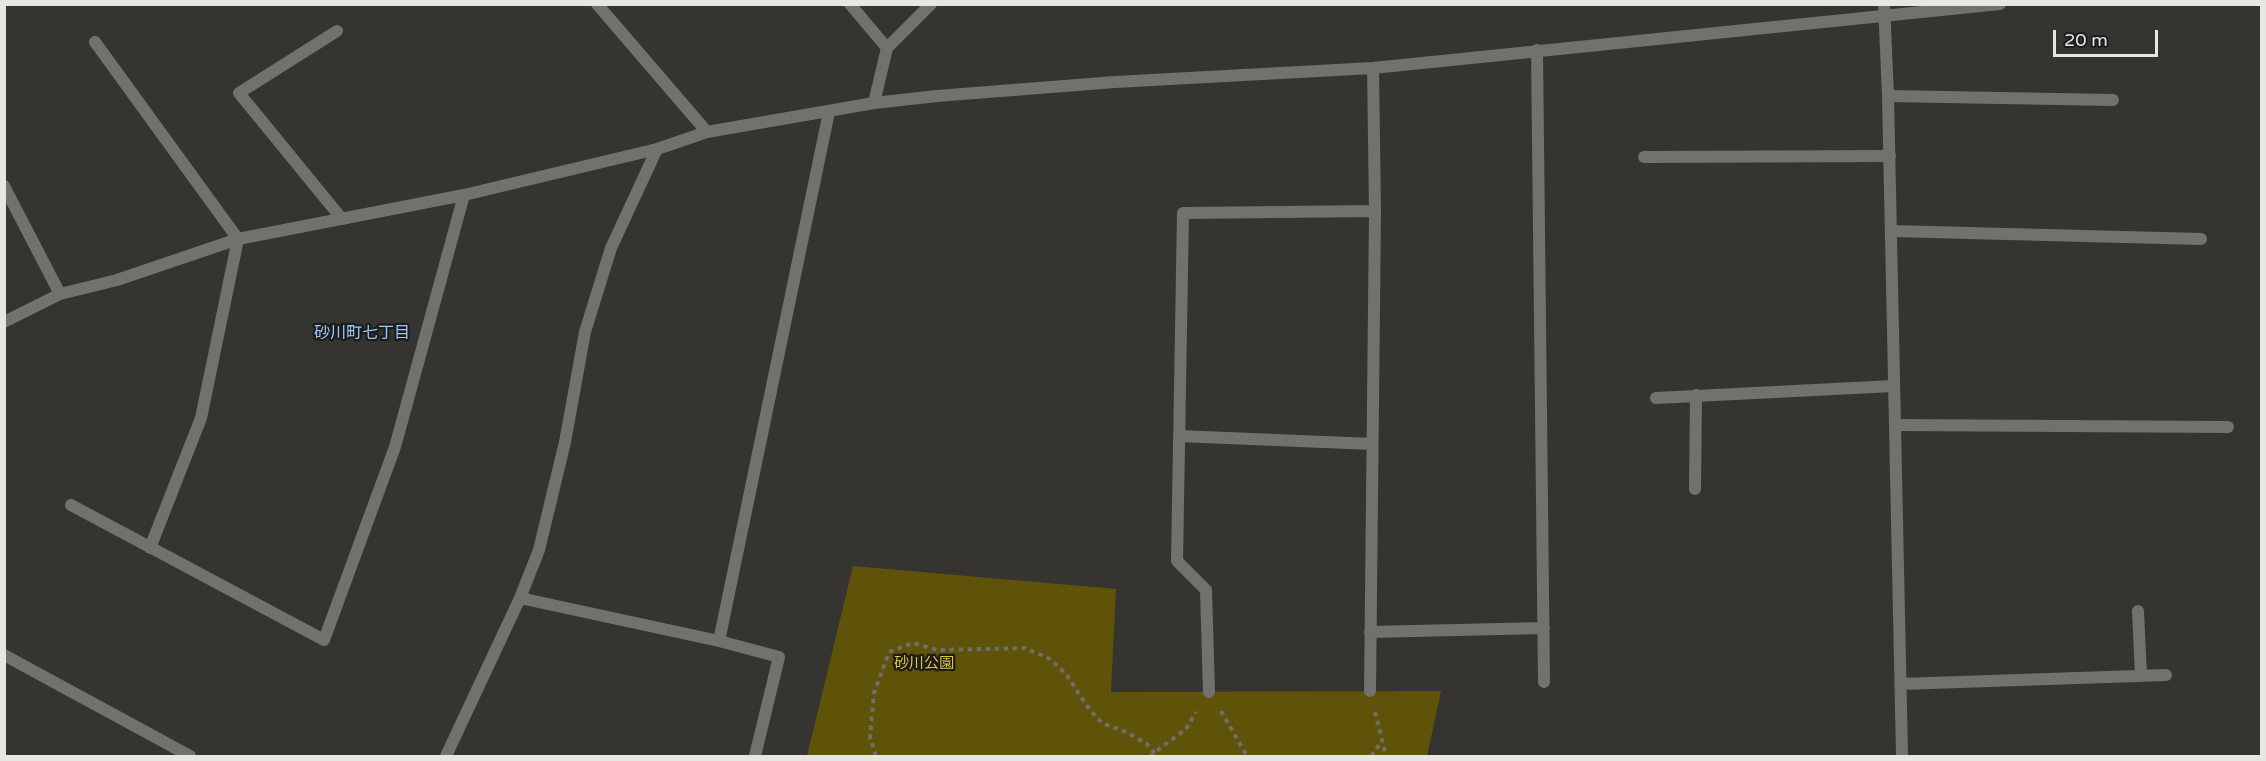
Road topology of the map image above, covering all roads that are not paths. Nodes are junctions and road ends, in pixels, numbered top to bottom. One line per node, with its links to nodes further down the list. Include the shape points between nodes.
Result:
1 (597, 4): 15 (street)
2 (850, 4): 8 (street)
3 (931, 4): 8 (street)
4 (2000, 4): 5 (street)
5 (1884, 10): 9 (street); 11 (street)
6 (336, 31): 22 (street, via 239,93)
7 (95, 42): 24 (street)
8 (887, 48): 13 (street)
9 (1538, 50): 10 (street); 40 (street)
10 (1373, 68): 13 (street, via 1115,82); 21 (street)
11 (1888, 96): 12 (street); 17 (street)
12 (2113, 100)
13 (874, 103): 14 (street)
14 (829, 112): 15 (street); 42 (street)
15 (707, 132): 16 (street)
16 (657, 149): 20 (street); 38 (street, via 611,248 585,332 565,442 539,550)
17 (1890, 156): 18 (street); 23 (street)
18 (1644, 157)
19 (4, 186): 26 (street)
20 (464, 195): 22 (street); 37 (street, via 395,447 324,640)
21 (1375, 211): 33 (street, via 1183,213); 34 (street)
22 (342, 219): 24 (street)
23 (1891, 231): 25 (street); 28 (street)
24 (238, 238): 26 (street, via 117,280); 37 (street, via 201,418)
25 (2201, 239)
26 (60, 294): 27 (street)
27 (4, 322)
28 (1894, 386): 29 (street); 31 (street)
29 (1696, 395): 30 (street); 35 (street)
30 (1656, 398)
31 (1896, 425): 32 (street); 47 (street)
32 (2228, 428)
33 (1179, 436): 34 (street); 49 (street, via 1177,561 1206,590)
34 (1372, 444): 41 (street)
35 (1695, 489)
36 (71, 505): 37 (street)
37 (150, 548)
38 (520, 598): 42 (street); 50 (street)
39 (2138, 611): 45 (street)
40 (1544, 628): 41 (street); 46 (street)
41 (1370, 632): 48 (street)
42 (719, 641): 52 (street, via 779,657)
43 (4, 655): 51 (street)
44 (2166, 675): 45 (street)
45 (2141, 676): 47 (street)
46 (1544, 682)
47 (1901, 684): 53 (street)
48 (1370, 691)
49 (1209, 692)
50 (449, 755)
51 (190, 756)
52 (755, 756)
53 (1902, 756)

